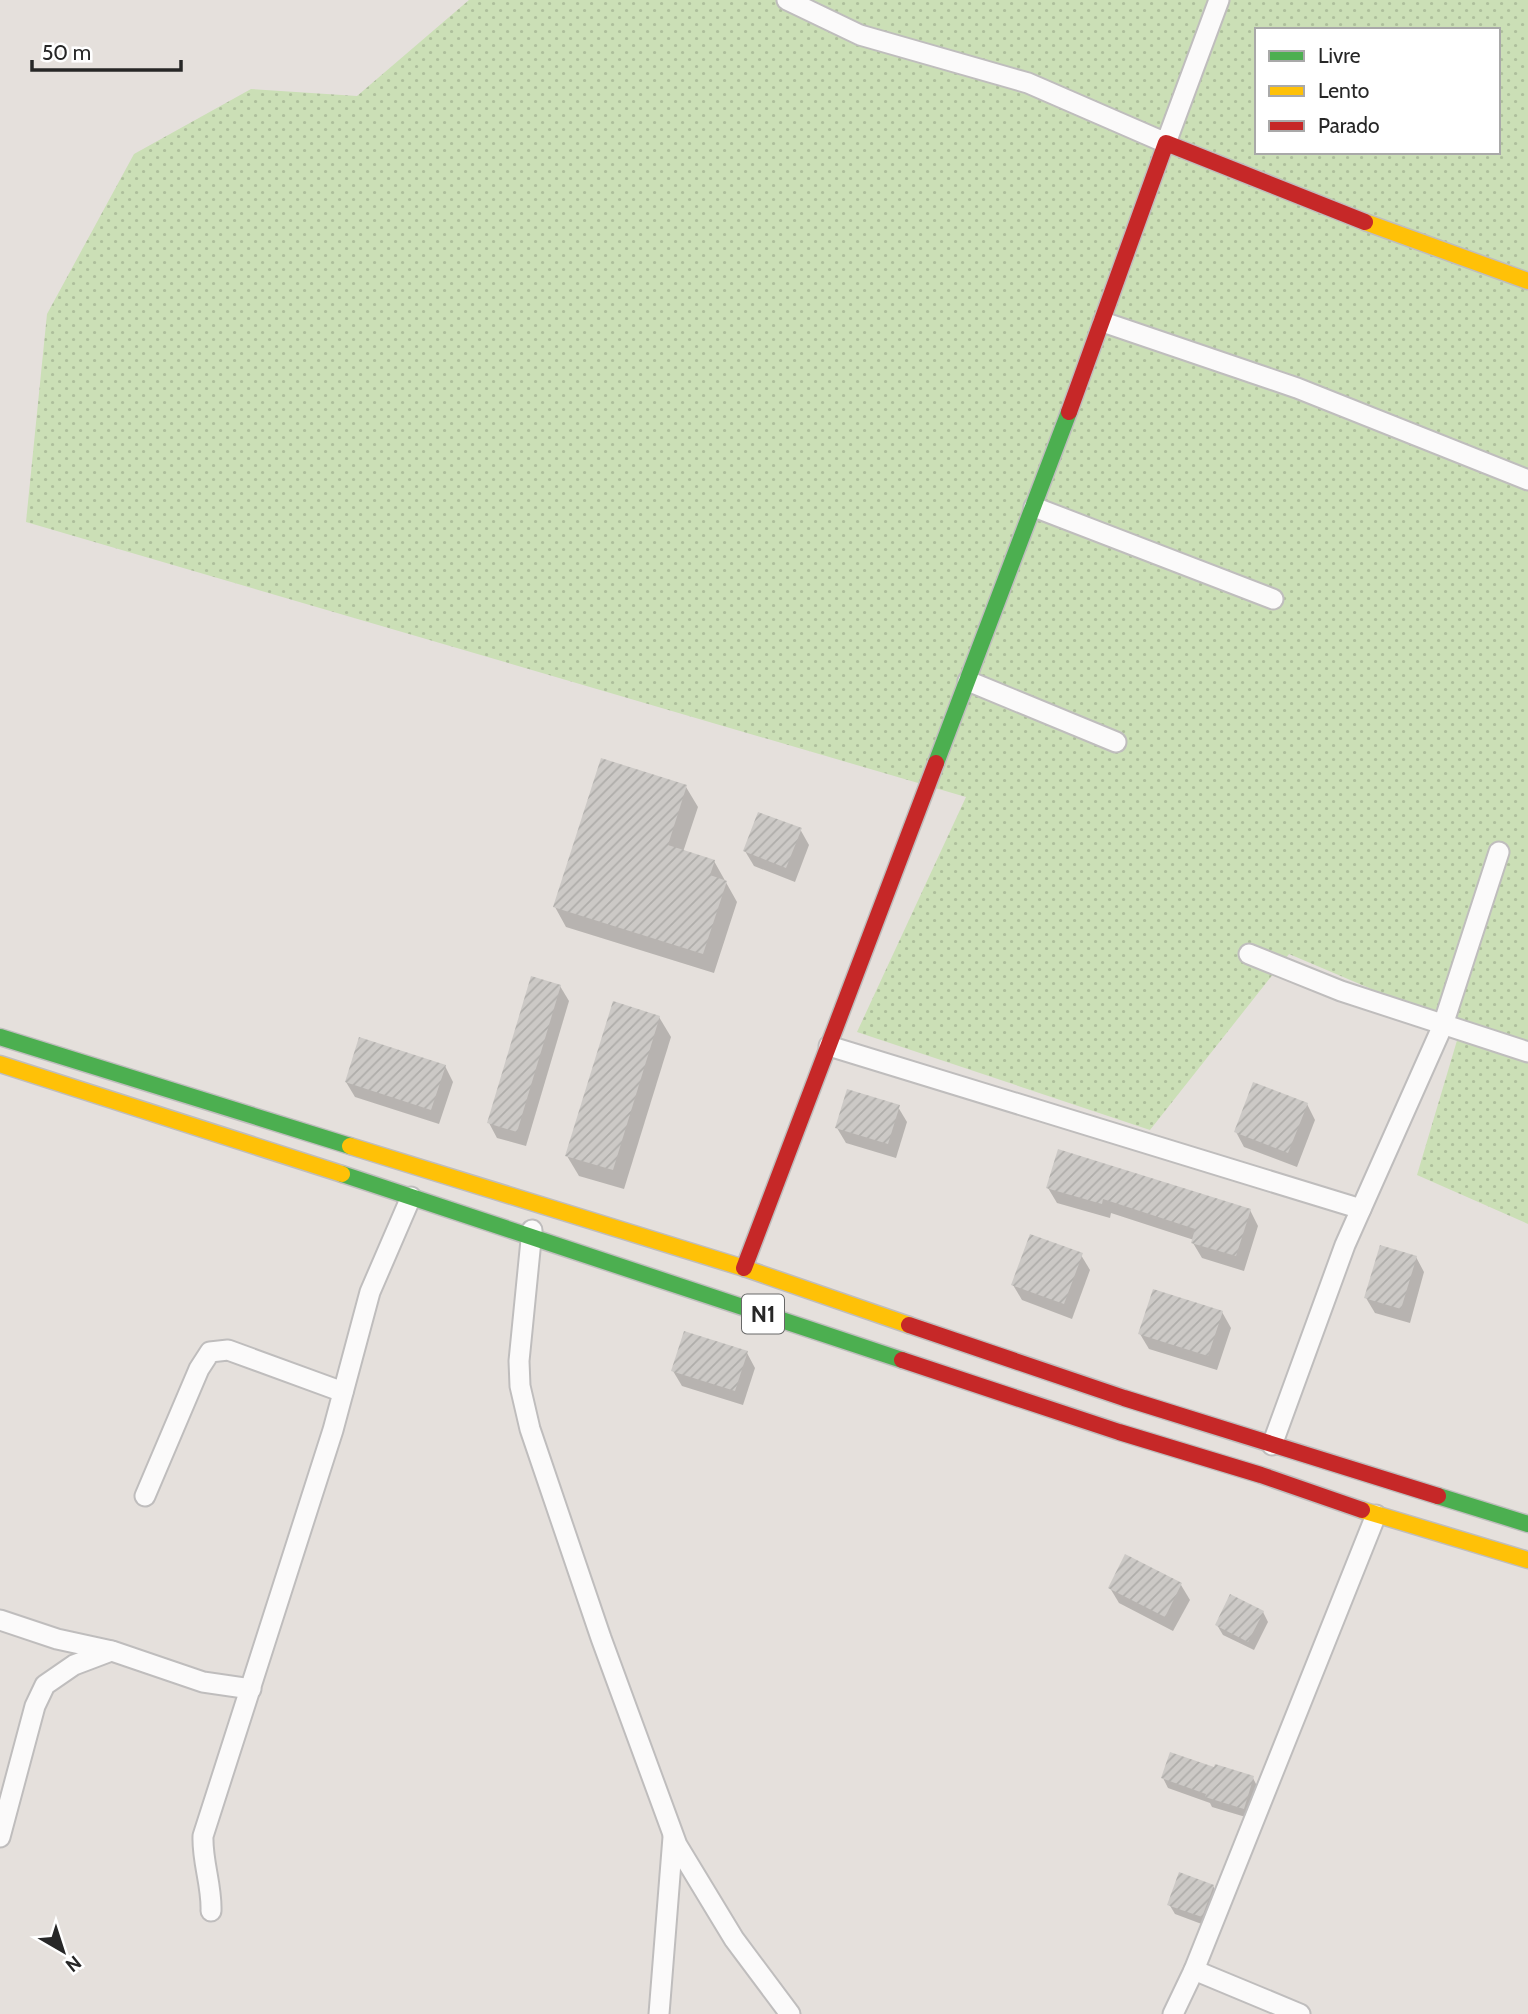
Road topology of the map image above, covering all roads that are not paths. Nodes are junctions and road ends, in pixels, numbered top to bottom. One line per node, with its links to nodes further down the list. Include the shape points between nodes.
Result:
1 (787, 0): 3 (street, via 860,35 1028,83)
2 (1219, 0): 3 (street)
3 (1166, 143): 4 (main road); 5 (main road)
4 (1528, 281)
5 (1103, 322): 6 (street, via 1297,388); 7 (main road)
6 (1528, 480)
7 (1034, 507): 8 (street); 9 (main road)
8 (1273, 599)
9 (968, 681): 10 (street); 15 (main road)
10 (1116, 741)
11 (1499, 852): 13 (street)
12 (1249, 954): 13 (street)
13 (1443, 1025): 16 (street); 20 (street)
14 (0, 1037): 19 (main road, N1)
15 (829, 1046): 20 (street); 22 (main road)
16 (1528, 1052)
17 (0, 1064): 18 (main road, N1)
18 (411, 1197): 21 (main road, N1); 23 (street, via 370,1292)
19 (535, 1205): 21 (street); 22 (main road, N1)
20 (1361, 1209): 24 (street)
21 (531, 1238): 26 (main road, N1); 32 (street, via 519,1362 530,1429)
22 (744, 1268): 24 (main road, N1)
23 (342, 1392): 25 (street, via 228,1350 210,1352); 31 (street)
24 (1272, 1445): 27 (main road, N1)
25 (145, 1496)
26 (1376, 1515): 28 (main road, N1); 35 (street)
27 (1528, 1524)
28 (1528, 1560)
29 (0, 1620): 30 (street)
30 (113, 1651): 31 (street, via 203,1682); 33 (street, via 74,1665 45,1685 35,1706)
31 (251, 1689): 34 (street, via 203,1836)
32 (673, 1836): 36 (street); 37 (street, via 734,1940)
33 (0, 1838)
34 (211, 1911)
35 (1194, 1970): 38 (street); 39 (street)
36 (659, 2014)
37 (790, 2014)
38 (1173, 2014)
39 (1300, 2014)

